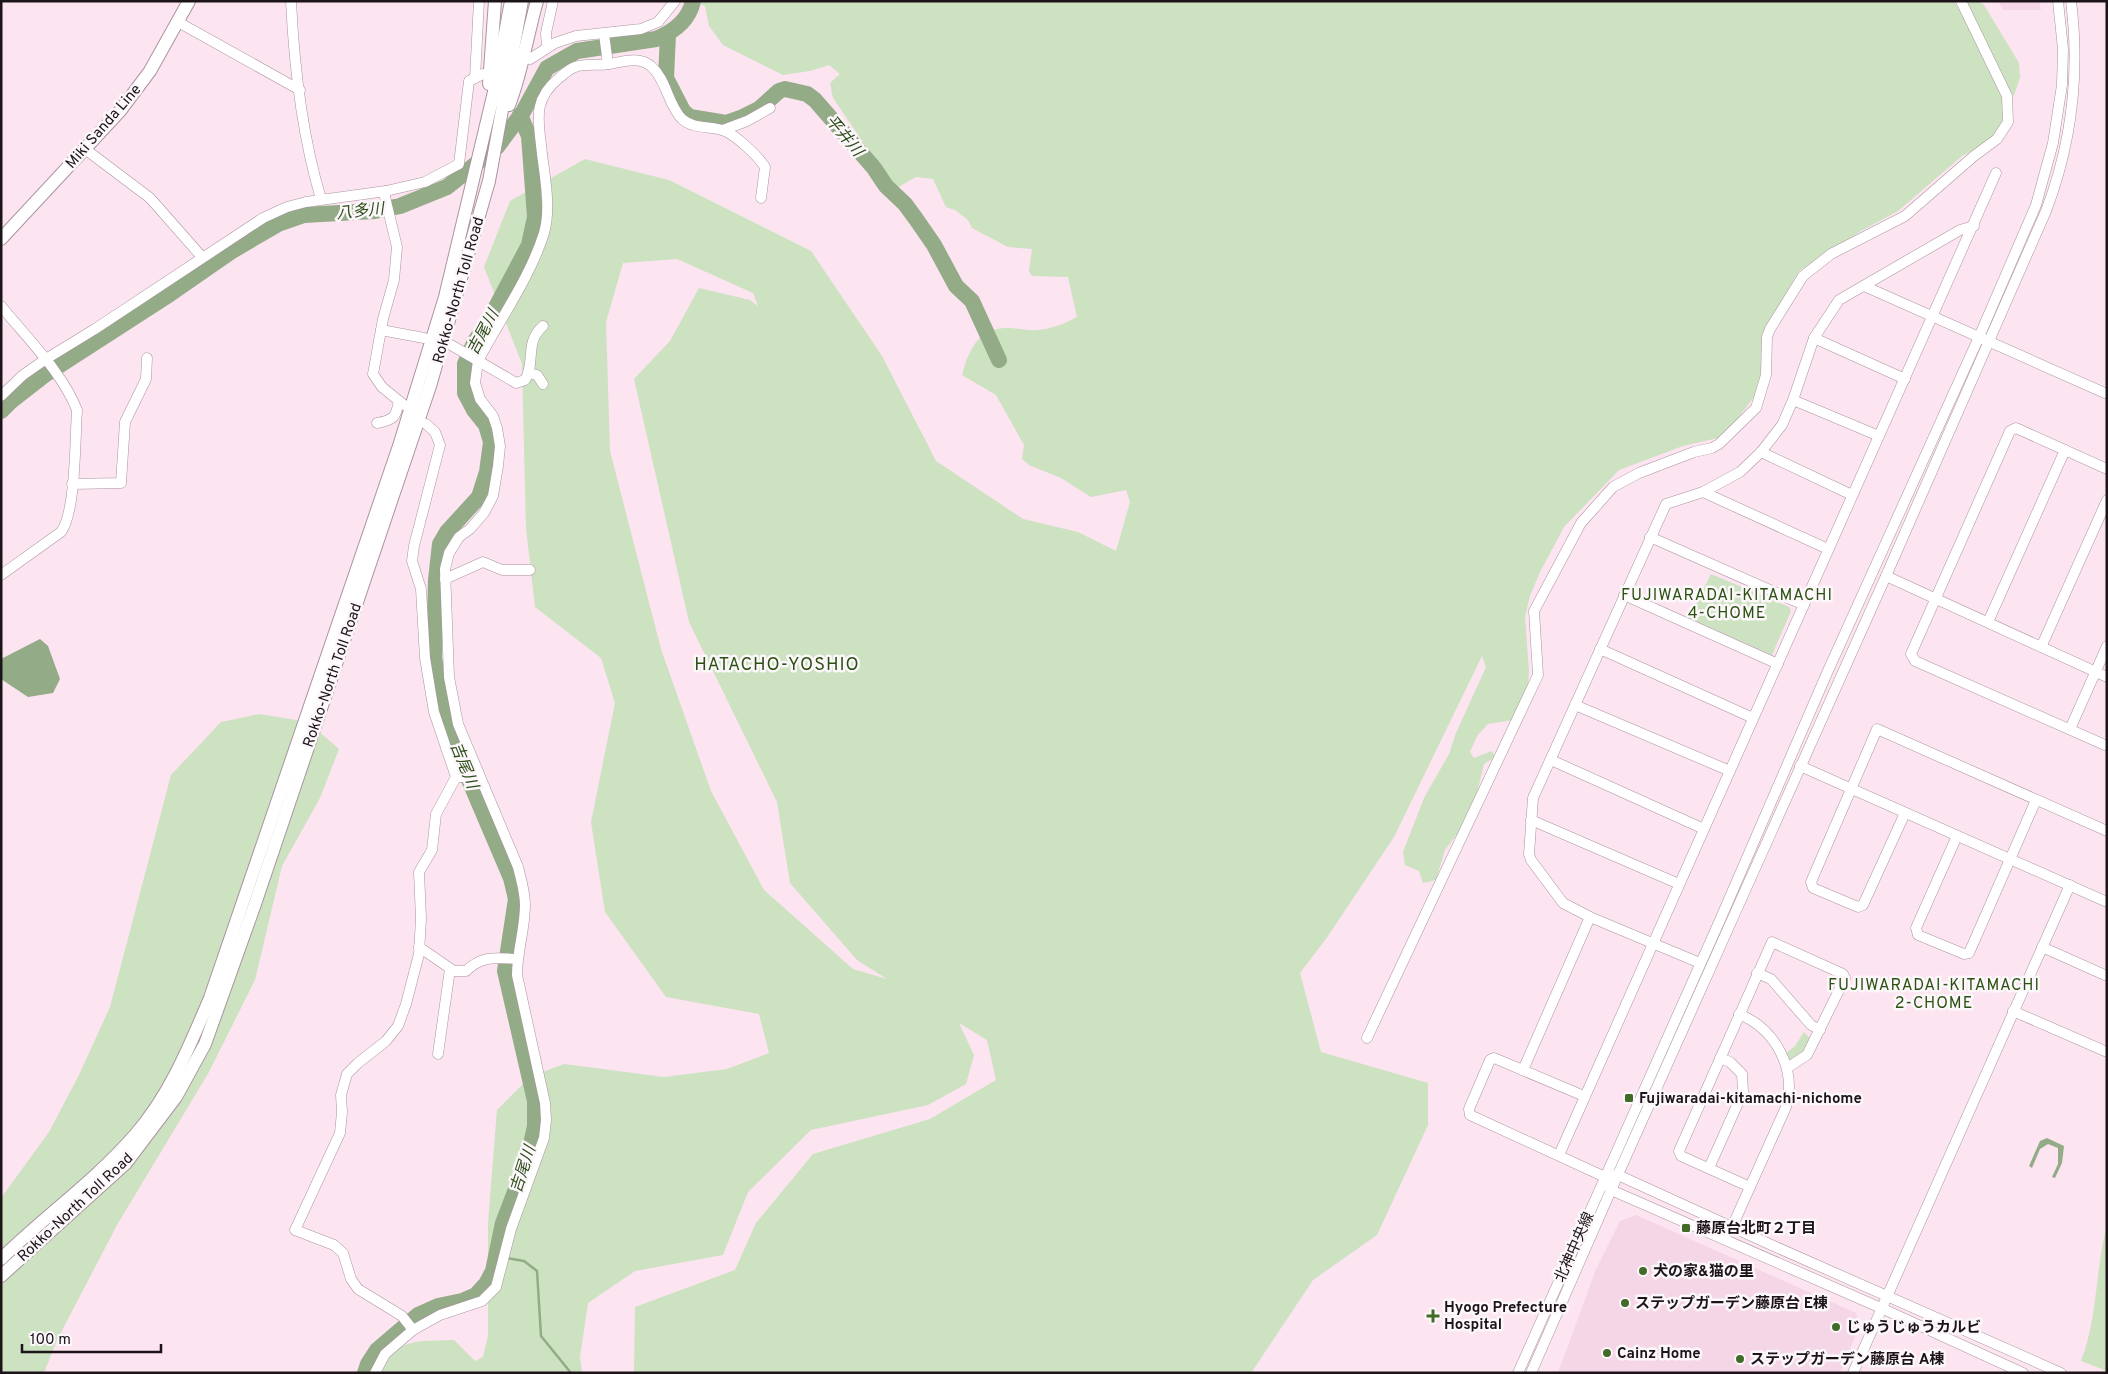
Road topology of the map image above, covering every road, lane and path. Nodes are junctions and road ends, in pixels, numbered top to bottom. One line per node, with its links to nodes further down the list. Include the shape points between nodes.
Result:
1 (189, 1): 13 (main road, Miki Sanda Line)
2 (291, 1): 18 (street)
3 (479, 1): 25 (street, via 479,76 469,81 459,164 425,182)
4 (495, 1): 24 (main road, via 489,78)
5 (511, 1): 24 (main road, Rokko-North Toll Road)
6 (522, 1): 21 (main road, Rokko-North Toll Road)
7 (537, 1): 21 (main road, via 517,85)
8 (552, 1): 15 (street, via 546,33)
9 (675, 1): 14 (street, via 658,22 641,29)
10 (1961, 1): 108 (street, via 2007,96 2008,122 1998,139 1905,216 1832,254 1802,276 1767,337 1766,375 1756,408 1719,444 1639,473 1613,487 1582,523 1534,611 1538,675)
11 (2058, 1): 36 (street, 北神中央線, via 2063,49 2062,84 2048,164 2036,205)
12 (2071, 1): 39 (street, via 2074,89 2065,152 2056,186)
13 (178, 22): 18 (street); 22 (main road, Miki Sanda Line, via 150,71 120,111)
14 (604, 36): 15 (street, via 576,36); 17 (street)
15 (547, 48): 16 (street)
16 (530, 59)
17 (608, 63): 20 (street, via 639,60 652,67 683,120 694,126); 42 (street, via 575,67 543,95 538,129 546,195 544,232 526,275)
18 (300, 90): 27 (street, via 310,163)
19 (770, 108): 20 (street)
20 (723, 130): 26 (street, via 765,167)
21 (498, 134): 123 (main road, Rokko-North Toll Road, via 489,181 430,386 255,904 204,1044 176,1097 126,1163)
22 (85, 149): 29 (main road, Miki Sanda Line); 30 (street, via 150,198)
23 (1996, 173): 28 (street)
24 (475, 178): 122 (main road, Rokko-North Toll Road, via 445,297 399,446 210,998 181,1066 136,1134 97,1176)
25 (386, 194): 27 (street); 35 (street, via 397,248 394,280)
26 (761, 198)
27 (322, 199): 30 (street, via 287,207 263,218)
28 (1974, 226): 31 (street, via 1960,230); 33 (street)
29 (1, 239)
30 (202, 257): 43 (street)
31 (1864, 286): 33 (street); 38 (street, via 1840,300)
32 (1, 306): 43 (street)
33 (1933, 317): 36 (street); 45 (street)
34 (543, 326): 44 (street, via 530,348)
35 (381, 330): 37 (street); 50 (street, via 373,374 382,387 402,403 390,421)
36 (1979, 337): 39 (street); 101 (street, 北神中央線, via 1826,674)
37 (424, 338)
38 (1814, 338): 45 (street); 49 (street)
39 (1990, 342): 47 (street); 64 (street)
40 (451, 345): 42 (street)
41 (147, 358): 56 (street, via 146,379 125,422 121,483)
42 (476, 359): 44 (street, via 516,383 525,380); 65 (street, via 475,382 480,399 493,416 497,428 500,446 498,466 493,496 484,513 449,553)
43 (47, 360): 48 (street, via 23,375); 56 (street, via 77,410)
44 (529, 373): 46 (street, via 538,376)
45 (1905, 378): 52 (street)
46 (543, 384)
47 (2107, 394)
48 (1, 396)
49 (1793, 400): 52 (street); 54 (street, via 1782,425)
50 (377, 423)
51 (426, 424): 84 (street, via 435,432 440,445 412,561 421,589 425,658 434,712)
52 (1879, 436): 58 (street)
53 (2065, 450): 55 (street); 67 (street, via 2016,428 2010,431); 69 (street)
54 (1761, 452): 57 (street, via 1740,472); 58 (street)
55 (2107, 468)
56 (72, 484): 63 (street, via 69,516 62,532)
57 (1702, 492): 60 (street, via 1666,504); 61 (street)
58 (1852, 495): 61 (street)
59 (2107, 500): 70 (street)
60 (1650, 537): 66 (street); 68 (street)
61 (1828, 549): 68 (street)
62 (530, 570): 65 (street, via 502,570 483,562)
63 (1, 575)
64 (1886, 576): 67 (street); 81 (street)
65 (446, 579): 83 (street, via 449,677 458,724)
66 (1624, 594): 72 (street); 73 (street)
67 (1935, 599): 69 (street); 78 (street, via 1912,654 1915,661)
68 (1804, 605): 73 (street)
69 (1988, 622): 70 (street)
70 (2042, 645): 74 (street)
71 (2107, 646): 74 (street)
72 (1600, 649): 76 (street); 77 (street)
73 (1778, 664): 77 (street)
74 (2095, 672): 75 (street); 78 (street)
75 (2107, 677)
76 (1575, 705): 80 (street); 82 (street)
77 (1753, 718): 82 (street)
78 (2070, 729): 79 (street)
79 (2107, 746)
80 (1551, 760): 88 (street, via 1533,798); 89 (street)
81 (1800, 766): 85 (street); 117 (street)
82 (1730, 771): 89 (street)
83 (476, 772): 84 (street); 100 (street, via 524,887 524,922)
84 (459, 777): 98 (street, via 436,814 432,850 418,872)
85 (1851, 789): 86 (street, via 1877,729); 87 (street); 87 (street, via 1811,882 1813,888 1858,907 1863,905)
86 (2036, 800): 90 (street); 92 (street)
87 (1905, 813): 91 (street)
88 (1531, 820): 93 (street); 96 (street, via 1531,860 1563,903)
89 (1704, 829): 93 (street)
90 (2107, 831)
91 (1957, 836): 92 (street); 92 (street, via 1916,928 1918,935 1968,953)
92 (2011, 859): 94 (street)
93 (1679, 884): 97 (street)
94 (2070, 885): 95 (street); 99 (street)
95 (2107, 902)
96 (1590, 917): 97 (street); 113 (street)
97 (1652, 944): 101 (street); 114 (street)
98 (419, 947): 102 (street); 126 (street, via 398,1026 386,1041 347,1074 341,1096 340,1133 295,1230 334,1245 343,1253 351,1279 358,1289 402,1316)
99 (2042, 947): 104 (street); 105 (street)
100 (517, 960): 102 (street, via 497,958 477,961 466,971); 126 (street, via 517,975 545,1103 544,1138 511,1229 496,1287 482,1302 440,1314)
101 (1700, 963): 118 (street, 北神中央線)
102 (450, 969): 110 (street)
103 (1757, 973): 106 (street); 107 (street, via 1771,979 1811,1025); 107 (street, via 1772,942 1843,974)
104 (2107, 976)
105 (2013, 1011): 109 (street); 124 (street)
106 (1739, 1014): 111 (street); 112 (street, via 1761,1027 1778,1048)
107 (1820, 1030): 112 (street, via 1807,1055)
108 (1367, 1038)
109 (2107, 1052)
110 (438, 1054)
111 (1720, 1058): 116 (street, via 1730,1062 1742,1074 1743,1092); 116 (street, via 1679,1151 1681,1156)
112 (1788, 1068): 119 (street, via 1790,1092 1786,1107)
113 (1523, 1070): 114 (street); 115 (street, via 1494,1058 1490,1060 1469,1109 1470,1115)
114 (1584, 1096): 115 (street)
115 (1559, 1155): 118 (street)
116 (1709, 1168): 119 (street)
117 (1618, 1175): 118 (street); 120 (street); 121 (street)
118 (1605, 1176): 120 (street); 128 (street, 北神中央線)
119 (1750, 1186): 121 (street)
120 (1611, 1190): 125 (street); 129 (street)
121 (1732, 1227): 124 (street)
122 (1, 1259)
123 (1, 1276)
124 (1887, 1295): 125 (street); 132 (street)
125 (1881, 1308): 130 (street); 131 (street)
126 (411, 1328): 127 (street, via 385,1354)
127 (375, 1373)
128 (1518, 1373)
129 (1531, 1373)
130 (1853, 1373)
131 (2024, 1373)
132 (2061, 1373)

